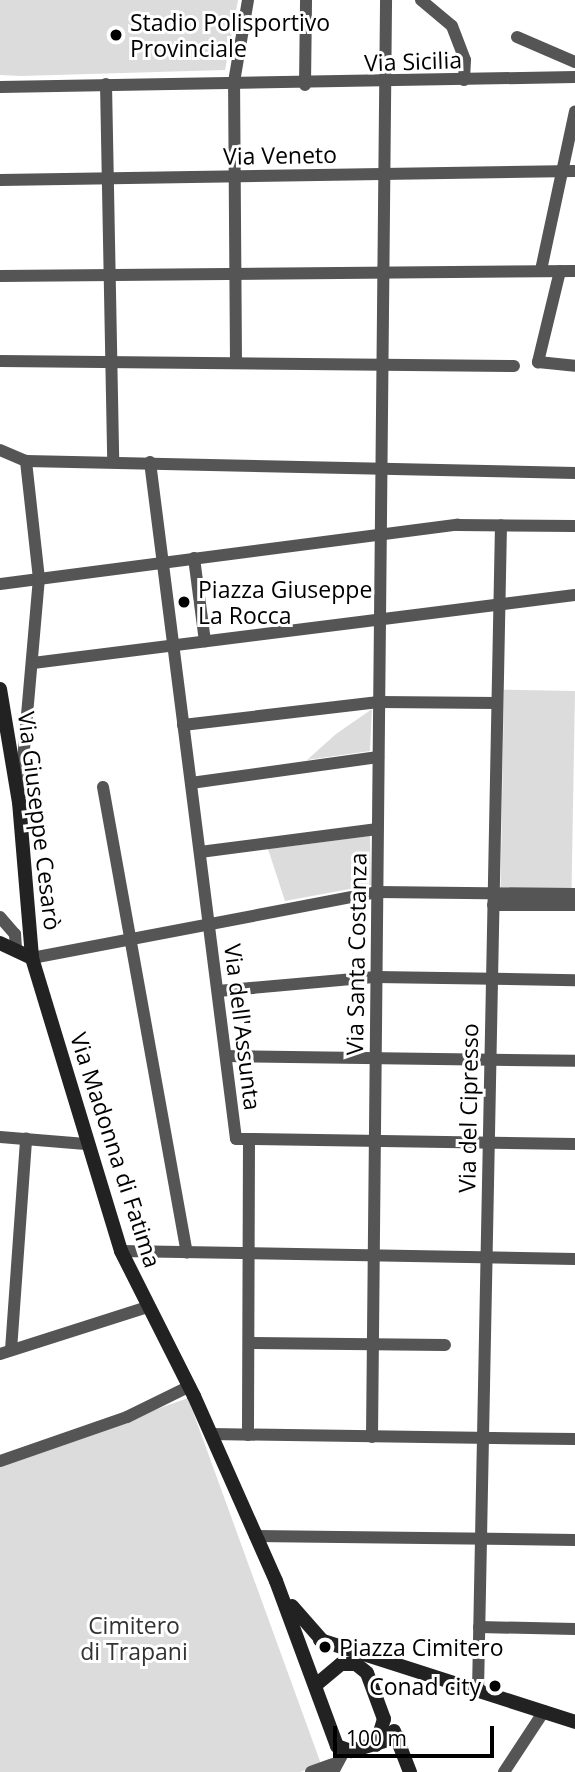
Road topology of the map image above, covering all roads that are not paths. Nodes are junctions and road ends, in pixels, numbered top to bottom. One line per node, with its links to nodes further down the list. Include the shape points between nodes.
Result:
1 (248, 0): 9 (street)
2 (306, 0): 12 (street)
3 (386, 0): 10 (street, Via Santa Costanza)
4 (421, 0): 8 (street, via 452,26 465,60)
5 (517, 37): 6 (street)
6 (575, 62)
7 (575, 77): 8 (street, Via Sicilia)
8 (464, 80): 10 (street, Via Sicilia)
9 (234, 82): 11 (street, Via Sicilia); 12 (street, Via Sicilia); 18 (street)
10 (385, 83): 12 (street, Via Sicilia); 17 (street, Via Santa Costanza)
11 (106, 84): 13 (street, Via Sicilia); 19 (street)
12 (305, 85)
13 (0, 87)
14 (575, 112): 16 (street)
15 (575, 171): 16 (street, Via Veneto)
16 (560, 172): 17 (street, Via Veneto); 22 (street)
17 (384, 174): 18 (street, Via Veneto); 21 (street, Via Santa Costanza)
18 (235, 177): 19 (street, Via Veneto); 23 (street)
19 (108, 179): 20 (street, Via Veneto); 26 (street)
20 (0, 180)
21 (384, 268): 22 (street); 23 (street); 31 (street, Via Santa Costanza)
22 (541, 270): 24 (street)
23 (236, 271): 26 (street); 30 (street)
24 (560, 271): 25 (street); 33 (street, via 538,362)
25 (575, 271)
26 (110, 274): 27 (street); 29 (street)
27 (0, 276)
28 (0, 361): 29 (street)
29 (111, 361): 30 (street); 36 (street)
30 (236, 362): 31 (street)
31 (383, 363): 32 (street); 38 (street, Via Santa Costanza)
32 (514, 366)
33 (575, 366)
34 (0, 450): 35 (street)
35 (26, 461): 36 (street); 45 (street)
36 (113, 461): 37 (street)
37 (149, 462): 38 (street); 44 (street)
38 (381, 472): 39 (street); 42 (street, Via Santa Costanza)
39 (575, 473)
40 (500, 525): 41 (street); 42 (street); 48 (street, Via del Cipresso)
41 (575, 526)
42 (381, 533): 43 (street); 49 (street, Via Santa Costanza)
43 (198, 558): 44 (street); 50 (street)
44 (160, 560): 45 (street); 51 (street, Via dell'Assunta)
45 (39, 579): 46 (street); 52 (street)
46 (0, 584)
47 (575, 595): 48 (street)
48 (499, 605): 49 (street); 55 (street, Via del Cipresso)
49 (380, 620): 50 (street); 54 (street, Via Santa Costanza)
50 (209, 641): 51 (street)
51 (171, 649): 52 (street); 56 (street, Via dell'Assunta)
52 (33, 663): 60 (street)
53 (0, 689): 60 (street, Via Giuseppe Cesarò)
54 (379, 702): 55 (street); 56 (street); 57 (street, Via Santa Costanza)
55 (497, 703): 65 (street, Via del Cipresso)
56 (183, 725): 58 (street, Via dell'Assunta)
57 (378, 757): 58 (street); 61 (street, Via Santa Costanza)
58 (191, 783): 62 (street, Via dell'Assunta)
59 (103, 787): 69 (street)
60 (19, 802): 72 (street, Via Giuseppe Cesarò)
61 (378, 830): 62 (street); 63 (street, Via Santa Costanza)
62 (200, 852): 68 (street, Via dell'Assunta)
63 (377, 892): 65 (street); 68 (street); 73 (street, Via Santa Costanza)
64 (575, 894): 65 (street)
65 (493, 899): 66 (street); 74 (street, Via del Cipresso)
66 (575, 905)
67 (0, 917): 71 (street)
68 (209, 926): 69 (street); 76 (street, Via dell'Assunta)
69 (129, 941): 72 (street); 89 (street)
70 (0, 943): 71 (street)
71 (16, 947): 72 (street)
72 (32, 958): 86 (street, Via Madonna di Fatima)
73 (376, 977): 74 (street); 76 (street); 78 (street, Via Santa Costanza)
74 (492, 979): 75 (street); 79 (street, Via del Cipresso)
75 (575, 980)
76 (218, 991): 77 (street, Via dell'Assunta)
77 (226, 1056): 78 (street); 83 (street, Via dell'Assunta, via 236,1139)
78 (376, 1058): 79 (street); 84 (street, Via Santa Costanza)
79 (490, 1060): 80 (street); 85 (street, Via del Cipresso)
80 (575, 1061)
81 (0, 1137): 82 (street)
82 (26, 1139): 86 (street); 98 (street)
83 (249, 1139): 84 (street); 90 (street, Via dell'Assunta)
84 (375, 1141): 85 (street); 91 (street, Via Santa Costanza)
85 (489, 1142): 87 (street); 92 (street, Via del Cipresso)
86 (86, 1144): 88 (street, Via Madonna di Fatima)
87 (575, 1144)
88 (121, 1251): 89 (street); 94 (street, Via Madonna di Fatima)
89 (187, 1252): 90 (street)
90 (250, 1253): 91 (street); 95 (street, Via dell'Assunta)
91 (373, 1255): 92 (street); 96 (street, Via Santa Costanza)
92 (486, 1257): 93 (street); 103 (street, Via del Cipresso)
93 (575, 1259)
94 (147, 1307): 98 (street); 99 (street, Via Madonna di Fatima)
95 (249, 1343): 96 (street); 101 (street, Via dell'Assunta)
96 (373, 1344): 97 (street); 102 (street, Via Santa Costanza)
97 (445, 1345)
98 (5, 1352)
99 (190, 1387): 100 (street, Via Madonna di Fatima); 105 (street, via 127,1417)
100 (211, 1434): 101 (street); 106 (street, Via Madonna di Fatima)
101 (248, 1435): 102 (street)
102 (372, 1437): 103 (street)
103 (483, 1438): 104 (street); 107 (street, Via del Cipresso)
104 (575, 1440)
105 (0, 1461)
106 (255, 1536): 107 (street); 109 (street, Via Madonna di Fatima)
107 (481, 1539): 108 (street); 110 (street, Via del Cipresso)
108 (575, 1540)
109 (276, 1581): 112 (street); 115 (street)
110 (479, 1627): 111 (street); 116 (street, Via del Cipresso)
111 (575, 1629)
112 (320, 1640): 113 (street); 114 (street)
113 (353, 1664): 114 (street); 115 (street, via 330,1668); 118 (street, via 370,1678)
114 (392, 1665): 116 (street)
115 (317, 1684): 122 (street)
116 (478, 1691): 117 (street)
117 (544, 1711): 119 (street); 125 (street)
118 (384, 1719): 120 (street); 121 (street)
119 (575, 1722)
120 (400, 1742): 121 (street); 124 (street)
121 (376, 1745): 122 (street)
122 (344, 1751): 123 (street)
123 (326, 1769)
124 (410, 1772)
125 (504, 1772)

